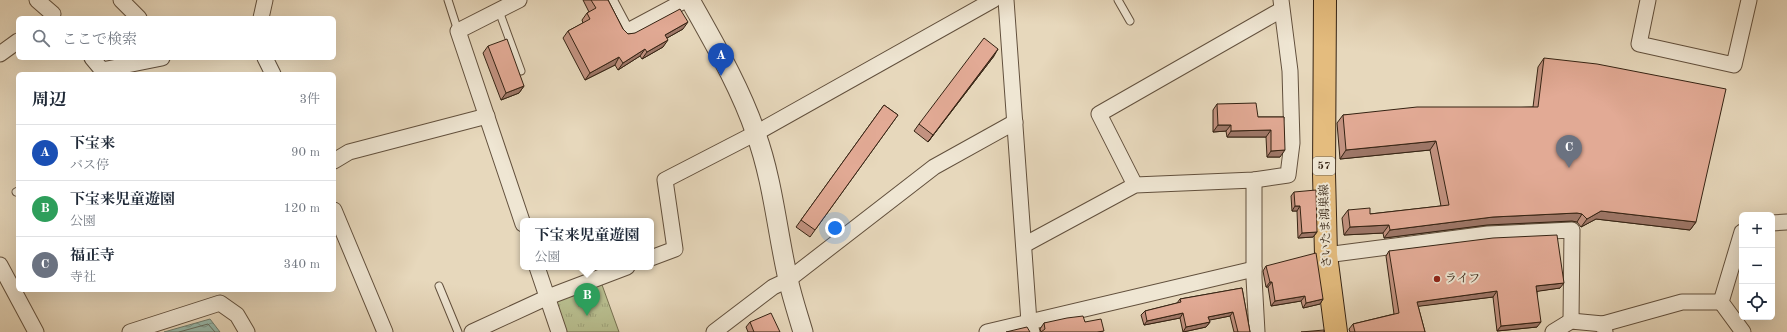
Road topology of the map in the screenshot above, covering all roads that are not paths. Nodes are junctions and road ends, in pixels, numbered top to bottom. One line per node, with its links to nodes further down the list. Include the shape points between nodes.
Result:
1 (37, 0): 17 (street)
2 (121, 0): 18 (street)
3 (265, 0): 19 (street)
4 (448, 0): 21 (lane)
5 (519, 0): 16 (street)
6 (609, 0): 7 (street, via 626,32)
7 (686, 0)
8 (690, 0): 31 (street, via 728,70)
9 (993, 0): 31 (street)
10 (1006, 0): 30 (street)
11 (1118, 0): 20 (lane)
12 (1325, 0): 41 (main road, さいたま鴻巣線 / 57)
13 (1648, 0): 14 (street, via 1639,44 1734,65)
14 (1749, 0)
15 (1281, 5): 33 (street, via 1290,70 1292,143 1288,175); 34 (street, via 1098,114)
16 (499, 11): 21 (street); 27 (lane)
17 (52, 16)
18 (136, 16)
19 (261, 16)
20 (1130, 21)
21 (458, 31): 29 (street)
22 (16, 42): 23 (street)
23 (1, 52)
24 (94, 60): 25 (street, via 102,70 134,66)
25 (155, 60)
26 (266, 60): 28 (street)
27 (521, 71)
28 (272, 72)
29 (487, 116): 32 (street, via 349,152); 36 (street)
30 (1015, 122): 40 (street); 47 (street, via 934,167)
31 (756, 133): 42 (street, via 665,180 675,249); 47 (street, via 774,199)
32 (336, 160)
33 (1254, 180): 34 (street); 44 (street)
34 (1135, 185): 40 (street)
35 (336, 215): 57 (street)
36 (521, 218)
37 (1787, 222): 38 (street)
38 (1775, 223)
39 (1739, 242): 50 (street)
40 (1024, 245): 52 (street)
41 (1326, 255): 51 (street, via 1488,234 1572,230); 65 (main road, さいたま鴻巣線 / 57)
42 (654, 257)
43 (0, 265): 54 (street)
44 (1254, 269): 52 (street); 64 (street)
45 (538, 270): 49 (street)
46 (619, 270): 49 (street)
47 (788, 280): 61 (street, via 773,287); 62 (street)
48 (439, 286): 58 (lane)
49 (548, 297): 59 (street); 60 (street)
50 (1721, 302): 53 (street, via 1682,302); 67 (street)
51 (1571, 321): 53 (street); 66 (street)
52 (1030, 327): 63 (street)
53 (1604, 328)
54 (36, 332)
55 (130, 332): 56 (street, via 220,303 237,315)
56 (247, 332)
57 (385, 332)
58 (458, 332)
59 (472, 332)
60 (559, 332)
61 (714, 332)
62 (803, 332)
63 (987, 332)
64 (1257, 332)
65 (1336, 332)
66 (1553, 332)
67 (1743, 332)

